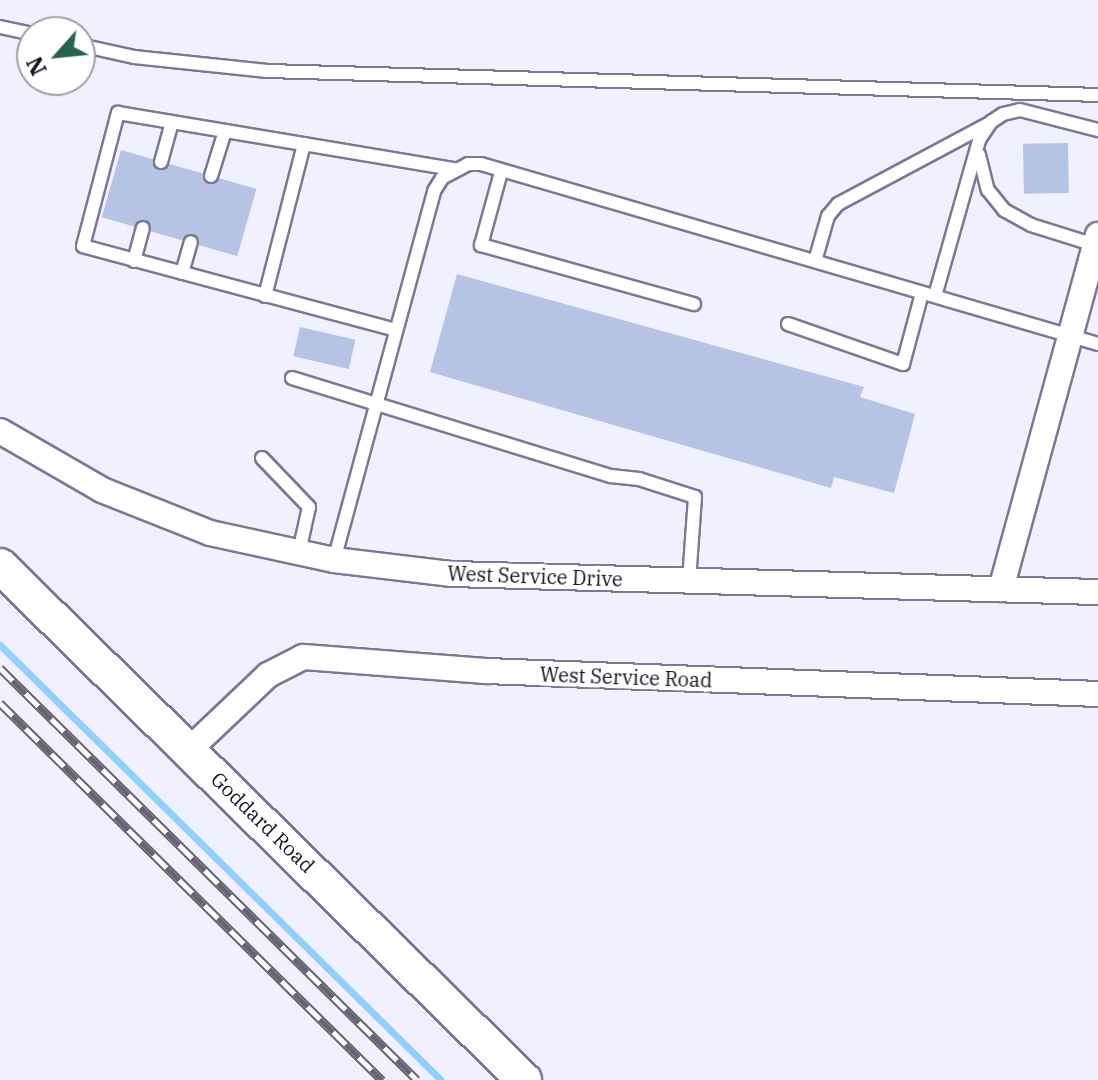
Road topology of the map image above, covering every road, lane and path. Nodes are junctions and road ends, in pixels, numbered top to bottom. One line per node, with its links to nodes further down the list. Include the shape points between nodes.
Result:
1 (96, 49): 2 (lane, via 267,71)
2 (1098, 95)
3 (172, 122): 6 (lane); 9 (lane); 16 (lane, via 118,113 83,246)
4 (991, 122): 5 (lane, via 1020,110); 7 (lane); 17 (lane, via 838,204 828,216)
5 (1098, 130)
6 (225, 131): 8 (lane); 12 (lane)
7 (979, 140): 14 (lane, via 979,166 988,190 1004,210 1031,225); 19 (lane)
8 (304, 144): 10 (lane); 20 (lane)
9 (161, 162)
10 (454, 169): 11 (lane, via 481,164); 23 (lane, via 434,191)
11 (501, 172): 17 (lane); 21 (lane, via 481,245)
12 (211, 176)
13 (143, 228): 16 (lane)
14 (1096, 240): 24 (street)
15 (191, 242): 18 (lane)
16 (134, 261): 18 (lane)
17 (815, 261): 19 (lane)
18 (182, 273): 20 (lane)
19 (928, 294): 22 (lane, via 903,364); 24 (lane)
20 (265, 296): 23 (lane)
21 (694, 304)
22 (788, 324)
23 (396, 330): 27 (lane)
24 (1069, 335): 25 (lane); 34 (street)
25 (1098, 344)
26 (292, 378): 27 (lane)
27 (376, 404): 31 (lane); 33 (lane, via 695,497)
28 (0, 431): 30 (street, West Service Drive, via 102,490 210,533)
29 (262, 458): 30 (lane, via 309,507)
30 (299, 552): 31 (street, West Service Drive)
31 (334, 560): 33 (street, West Service Drive, via 452,574)
32 (0, 566): 37 (main road, Goddard Road)
33 (689, 581): 34 (street, West Service Drive)
34 (1001, 589): 35 (street, West Service Drive)
35 (1098, 592)
36 (1098, 694): 37 (street, West Service Road, via 486,671 303,657 268,675)
37 (189, 750): 38 (main road, Goddard Road)
38 (524, 1080)

